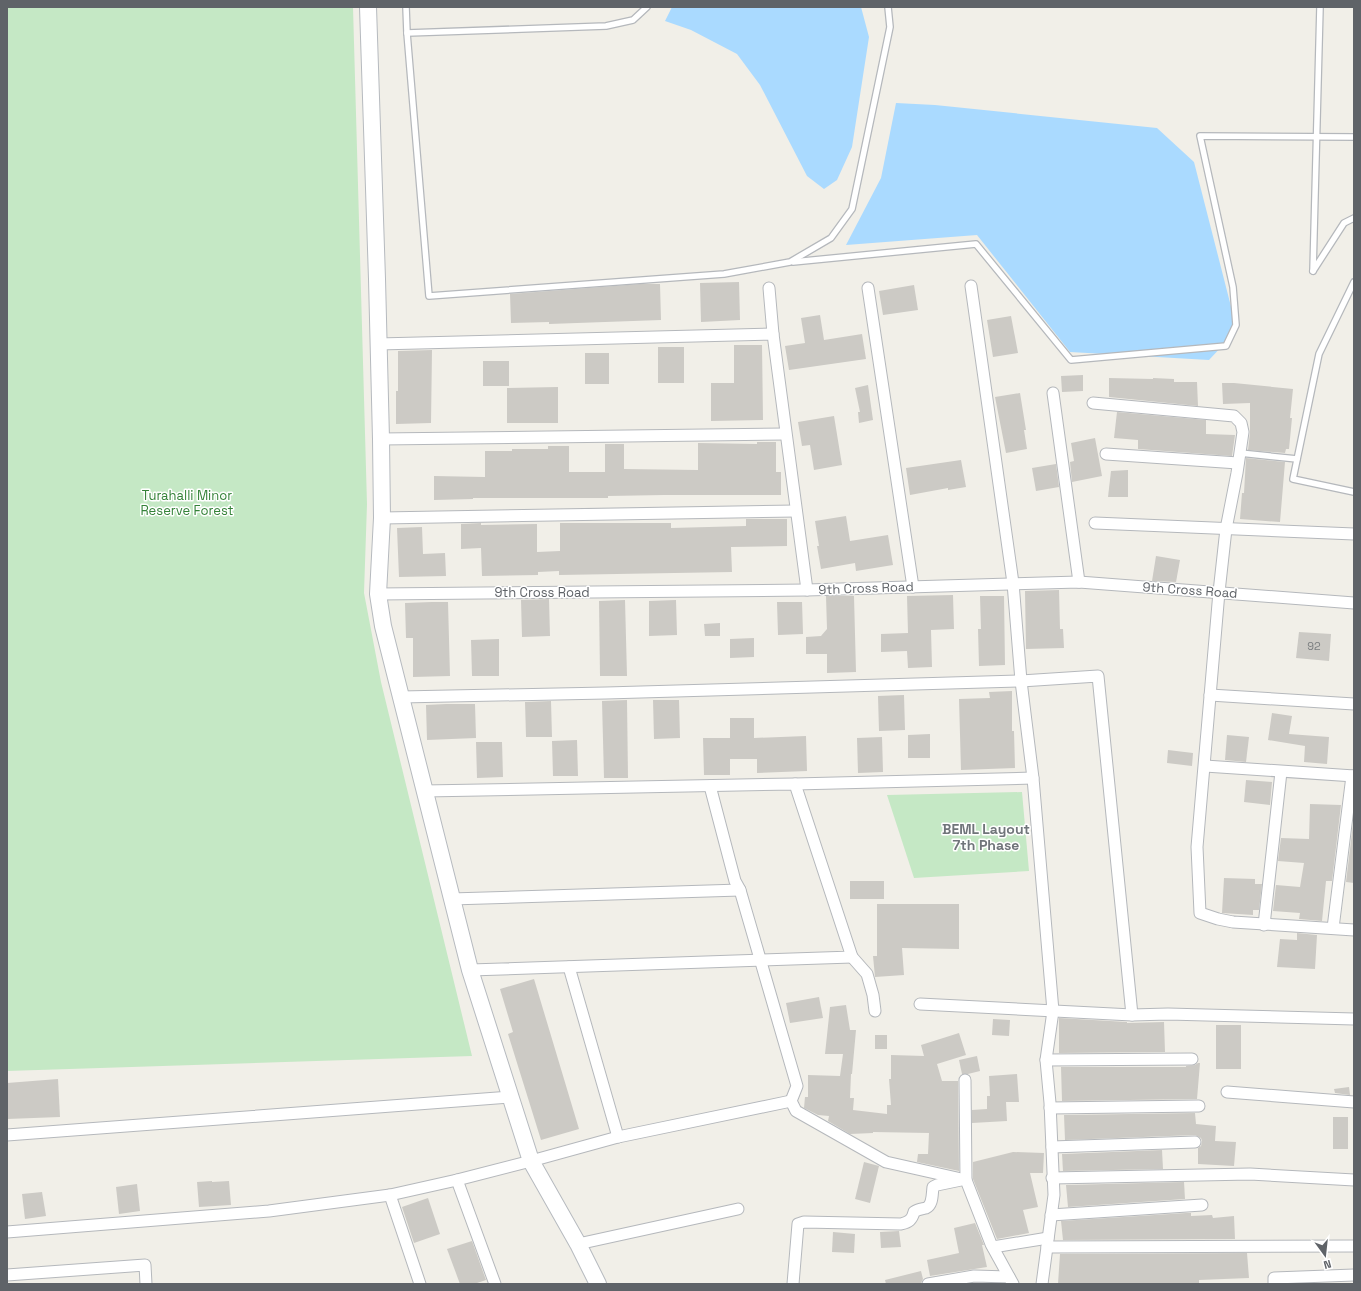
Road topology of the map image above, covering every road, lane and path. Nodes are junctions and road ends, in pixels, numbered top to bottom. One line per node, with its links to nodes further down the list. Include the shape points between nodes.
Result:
1 (368, 7): 16 (street)
2 (406, 7): 6 (lane)
3 (647, 7): 6 (lane, via 633,20 606,26)
4 (888, 7): 10 (lane, via 890,27 852,210 831,238)
5 (1320, 7): 7 (lane)
6 (407, 33): 10 (lane, via 429,296 724,274)
7 (1316, 138): 8 (lane); 9 (lane, via 1313,271 1344,223); 10 (lane, via 1200,136 1233,287 1236,325 1226,346 1071,360 976,244)
8 (1354, 138)
9 (1354, 218)
10 (790, 262)
11 (1354, 282): 23 (lane, via 1319,354)
12 (970, 286): 31 (street)
13 (768, 288): 15 (street)
14 (868, 288): 32 (street)
15 (773, 334): 16 (street); 19 (street)
16 (378, 344): 20 (street)
17 (1053, 393): 30 (street)
18 (1093, 404): 22 (street, via 1234,416 1241,423 1243,432)
19 (785, 434): 20 (street); 25 (street)
20 (381, 439): 26 (street)
21 (1106, 454): 22 (street)
22 (1239, 458): 23 (lane); 28 (street)
23 (1297, 459): 24 (lane, via 1293,479)
24 (1354, 492)
25 (796, 511): 26 (street); 33 (street)
26 (382, 518): 35 (street)
27 (1095, 523): 28 (street)
28 (1226, 529): 29 (street); 34 (street)
29 (1354, 534)
30 (1079, 582): 31 (street, 9th Cross Road); 34 (street, 9th Cross Road)
31 (1013, 583): 32 (street, 9th Cross Road); 37 (street)
32 (913, 587): 33 (street, 9th Cross Road)
33 (807, 590): 35 (street, 9th Cross Road)
34 (1219, 592): 36 (street, 9th Cross Road); 38 (street)
35 (378, 594): 39 (street, via 383,626)
36 (1354, 603)
37 (1021, 681): 39 (street); 44 (street); 60 (street, via 1098,676)
38 (1210, 696): 40 (street); 41 (street)
39 (401, 698): 47 (street)
40 (1354, 704)
41 (1205, 766): 42 (street); 50 (street, via 1197,847 1200,913 1218,919)
42 (1281, 772): 43 (street); 50 (street)
43 (1353, 776): 51 (street)
44 (1033, 778): 45 (street); 59 (street)
45 (795, 784): 46 (street); 53 (street)
46 (710, 786): 47 (street); 48 (street, via 735,882)
47 (424, 791): 49 (street)
48 (740, 890): 49 (street); 54 (street)
49 (451, 899): 56 (street)
50 (1264, 924): 51 (street)
51 (1334, 928): 52 (street)
52 (1354, 930)
53 (852, 957): 54 (street); 58 (street, via 867,974)
54 (760, 961): 55 (street); 67 (street, via 797,1086)
55 (569, 967): 56 (street); 72 (street)
56 (470, 970): 66 (street)
57 (920, 1004): 59 (street)
58 (875, 1011)
59 (1053, 1011): 60 (street); 63 (street)
60 (1132, 1015): 61 (street)
61 (1354, 1020)
62 (1192, 1059): 63 (street)
63 (1046, 1060): 70 (street)
64 (965, 1080): 78 (street)
65 (1226, 1092): 68 (street)
66 (511, 1097): 71 (street); 75 (street)
67 (791, 1101): 72 (street); 78 (street, via 796,1112 886,1162)
68 (1354, 1102)
69 (1199, 1106): 70 (street)
70 (1050, 1108): 74 (street)
71 (7, 1135)
72 (618, 1137): 75 (street)
73 (1195, 1142): 74 (street)
74 (1052, 1147): 76 (street)
75 (531, 1161): 77 (street); 86 (street)
76 (1052, 1178): 79 (street, via 1250,1174); 83 (street, via 1054,1196)
77 (457, 1180): 80 (street); 94 (street)
78 (966, 1180): 88 (street); 96 (street, via 933,1187 931,1204 914,1212 909,1222 798,1224)
79 (1354, 1180)
80 (390, 1195): 84 (street, via 269,1211); 93 (street)
81 (1202, 1205): 83 (street)
82 (738, 1209): 86 (street)
83 (1051, 1215): 85 (street)
84 (7, 1232)
85 (1048, 1242): 87 (street); 88 (street); 98 (street)
86 (578, 1244): 95 (street)
87 (1354, 1246)
88 (993, 1247): 91 (street)
89 (7, 1275): 92 (street, via 145,1265)
90 (1354, 1275): 99 (street, via 1274,1278)
91 (1011, 1280): 97 (street, via 974,1276)
92 (146, 1284)
93 (420, 1284)
94 (495, 1284)
95 (598, 1284)
96 (793, 1284)
97 (928, 1284)
98 (1042, 1284)
99 (1274, 1284)

